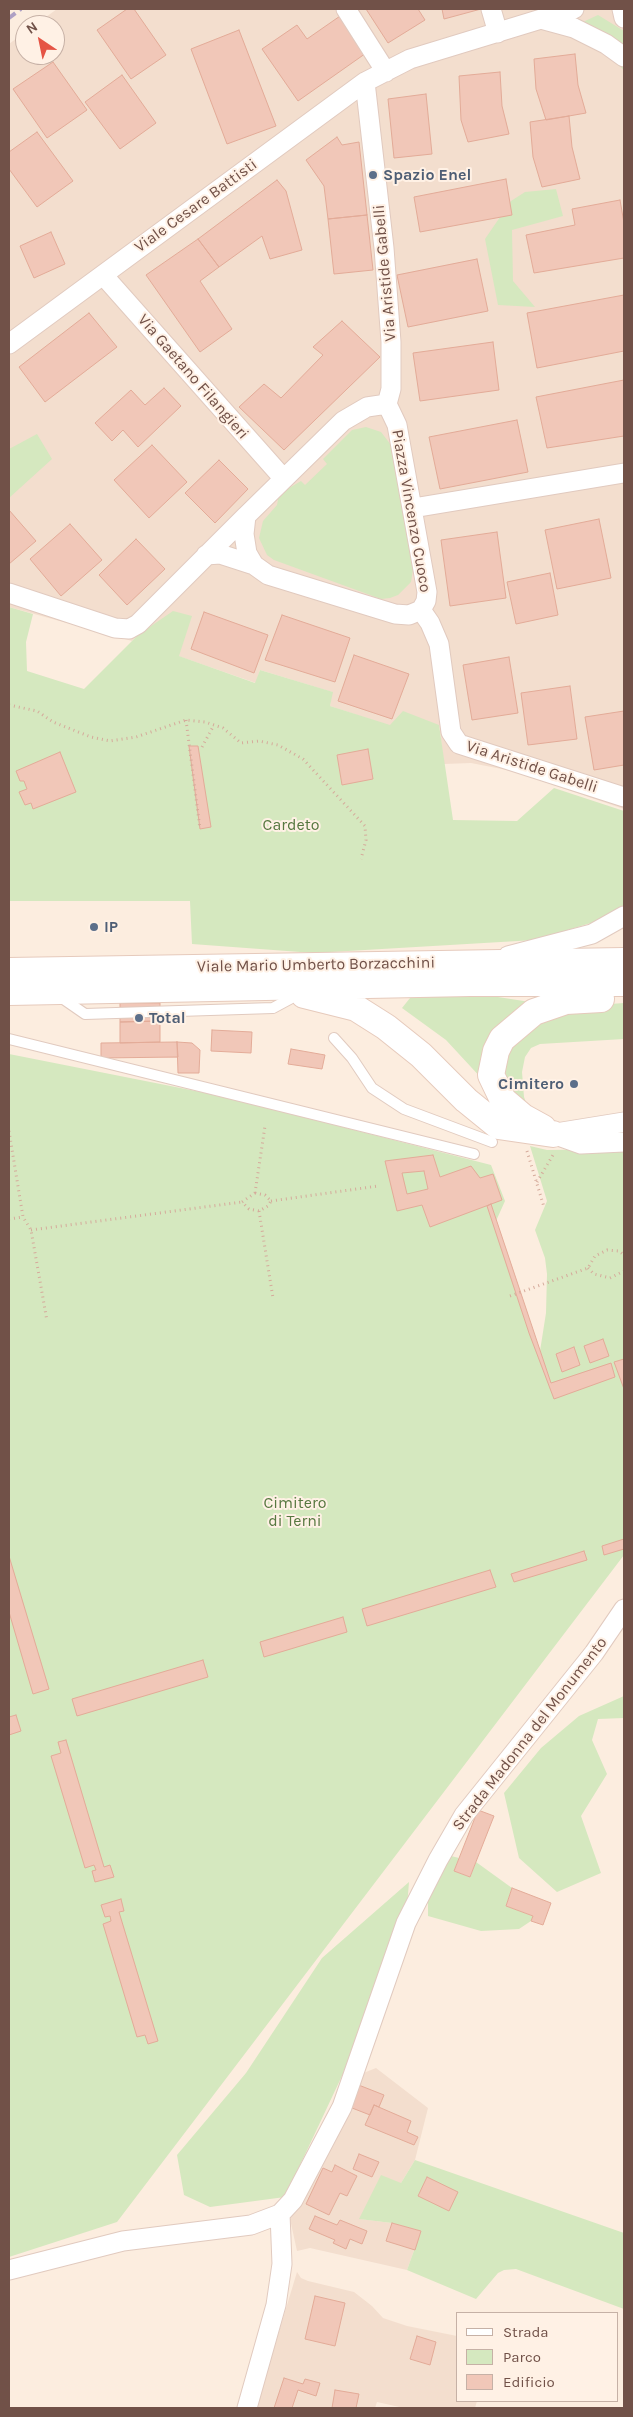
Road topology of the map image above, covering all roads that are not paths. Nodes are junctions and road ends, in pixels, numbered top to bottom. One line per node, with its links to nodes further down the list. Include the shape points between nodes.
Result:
1 (346, 9): 9 (street)
2 (491, 9): 7 (street)
3 (574, 9): 6 (street, Viale Cesare Battisti)
4 (622, 9): 5 (street)
5 (624, 18)
6 (541, 19): 7 (street, Viale Cesare Battisti); 8 (street, via 574,28)
7 (498, 33): 9 (street, Viale Cesare Battisti, via 410,59)
8 (624, 57)
9 (386, 72): 10 (street, Viale Cesare Battisti)
10 (365, 82): 11 (street, Viale Cesare Battisti); 13 (street, Via Aristide Gabelli, via 391,342 391,389)
11 (103, 275): 12 (street, Viale Cesare Battisti); 15 (street, Via Gaetano Filangieri)
12 (9, 344)
13 (387, 404): 15 (street, via 367,407 342,421); 16 (street, Piazza Vincenzo Cuoco, via 397,425)
14 (624, 473): 16 (street)
15 (284, 479): 17 (street)
16 (413, 508): 21 (street, Piazza Vincenzo Cuoco, via 427,592)
17 (246, 516): 18 (street); 19 (street, via 247,553)
18 (206, 555): 19 (street, Piazza Vincenzo Cuoco, via 220,554); 20 (street, via 138,624 129,629 115,628)
19 (254, 565): 21 (street, Piazza Vincenzo Cuoco, via 268,575 395,614 409,615)
20 (9, 593)
21 (421, 610): 22 (street, Via Aristide Gabelli, via 439,644 451,732 459,744)
22 (624, 797)
23 (624, 916): 25 (street, via 592,934)
24 (624, 961): 25 (main road, Viale Mario Umberto Borzacchini)
25 (483, 962): 26 (main road, Viale Mario Umberto Borzacchini)
26 (9, 971)
27 (624, 983): 28 (main road, Viale Mario Umberto Borzacchini)
28 (268, 987): 30 (main road); 31 (main road, Viale Mario Umberto Borzacchini)
29 (9, 992): 31 (main road, Viale Mario Umberto Borzacchini)
30 (299, 994): 31 (lane, via 273,1008); 36 (main road, via 356,1008 386,1026 498,1126)
31 (208, 998)
32 (624, 998): 36 (main road, via 566,1002 534,1012 502,1038 492,1075 502,1100)
33 (334, 1038): 37 (lane, via 372,1088 396,1104)
34 (9, 1039): 39 (lane)
35 (624, 1122): 36 (street)
36 (553, 1134): 38 (street, via 581,1144)
37 (492, 1142)
38 (624, 1142)
39 (474, 1154)
40 (624, 1609): 41 (street, Strada Madonna del Monumento, via 588,1660 464,1814 406,1923 342,2106 301,2188)
41 (280, 2214): 42 (street, Strada Madonna del Monumento, via 251,2225 123,2241); 43 (street, via 282,2264 276,2305)
42 (9, 2270)
43 (247, 2408)

